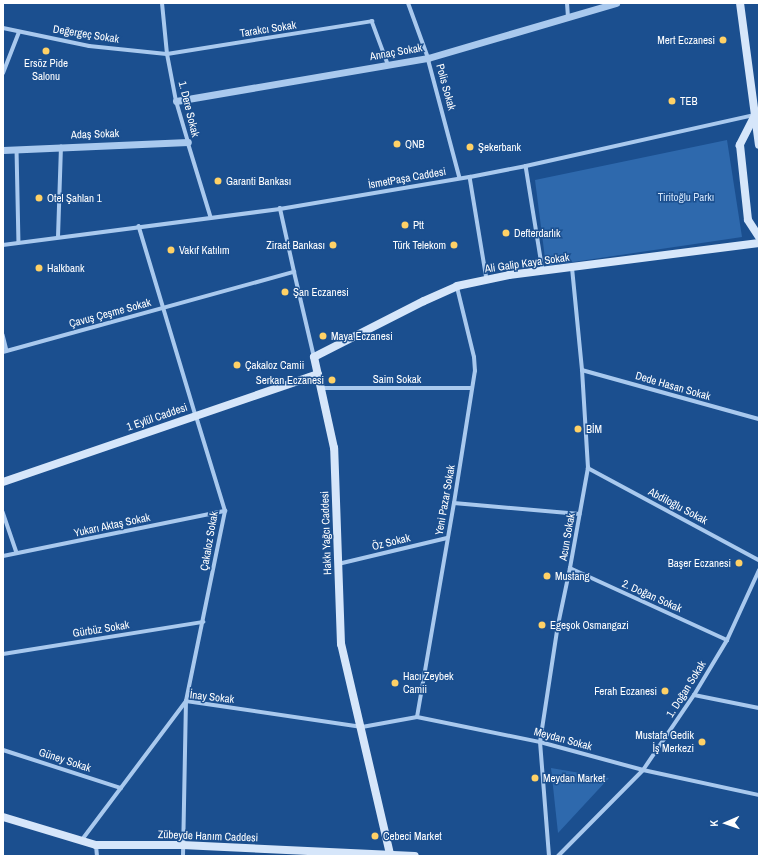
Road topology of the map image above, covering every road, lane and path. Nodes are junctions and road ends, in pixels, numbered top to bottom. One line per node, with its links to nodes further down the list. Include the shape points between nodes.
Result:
1 (162, 3): 10 (street, 1. Dere Sokak)
2 (408, 3): 11 (street, Polis Sokak)
3 (567, 3): 6 (street)
4 (616, 3): 6 (street, Annaç Sokak)
5 (740, 3): 15 (main road)
6 (568, 17): 11 (street, Annaç Sokak)
7 (372, 21): 10 (street, Tarakcı Sokak); 12 (street)
8 (3, 28): 9 (street, Değergeç Sokak)
9 (19, 32): 10 (street, Değergeç Sokak, via 89,46); 13 (street)
10 (167, 54): 14 (street, 1. Dere Sokak)
11 (428, 58): 12 (street, Annaç Sokak); 23 (street, Polis Sokak)
12 (388, 64): 14 (street, Annaç Sokak)
13 (3, 73)
14 (176, 100): 16 (street, 1. Dere Sokak)
15 (758, 113): 17 (main road); 21 (street, İsmetPaşa Caddesi); 27 (main road, via 740,146 748,220)
16 (188, 142): 18 (street, Adaş Sokak); 25 (street, 1. Dere Sokak)
17 (759, 145)
18 (61, 147): 19 (street, Adaş Sokak); 28 (street)
19 (17, 149): 20 (street, Adaş Sokak); 29 (street)
20 (3, 150)
21 (526, 166): 22 (street, İsmetPaşa Caddesi); 33 (street)
22 (470, 176): 23 (street, İsmetPaşa Caddesi); 35 (street)
23 (460, 178): 24 (street, İsmetPaşa Caddesi)
24 (280, 209): 25 (street, İsmetPaşa Caddesi); 34 (street, Hakkı Yağcı Caddesi)
25 (211, 217): 26 (street, İsmetPaşa Caddesi)
26 (139, 226): 28 (street, İsmetPaşa Caddesi); 37 (street, Çakaloz Sokak)
27 (759, 237)
28 (58, 238): 29 (street)
29 (18, 242): 31 (street)
30 (759, 243): 32 (main road, Ali Galip Kaya Sokak)
31 (3, 245)
32 (572, 268): 33 (main road, Ali Galip Kaya Sokak); 41 (street, Acun Sokak)
33 (543, 271): 35 (main road, Ali Galip Kaya Sokak)
34 (294, 272): 37 (street, Çavuş Çeşme Sokak); 40 (street, Hakkı Yağcı Caddesi)
35 (487, 280): 36 (main road, Ali Galip Kaya Sokak)
36 (457, 286): 40 (main road, Ali Galip Kaya Sokak); 44 (street, Yeni Pazar Sokak, via 474,357)
37 (164, 308): 39 (street, Çavuş Çeşme Sokak); 45 (street, Çakaloz Sokak)
38 (3, 335): 39 (street)
39 (5, 351)
40 (314, 356): 42 (main road, Hakkı Yağcı Caddesi)
41 (582, 370): 46 (street, Dede Hasan Sokak); 47 (street, Acun Sokak)
42 (318, 374): 43 (main road, Hakkı Yağcı Caddesi); 45 (main road, 1 Eylül Caddesi)
43 (322, 388): 44 (street, Saim Sokak); 57 (main road, Hakkı Yağcı Caddesi, via 334,448)
44 (472, 388): 49 (street, Yeni Pazar Sokak)
45 (196, 416): 48 (main road, 1 Eylül Caddesi); 50 (street, Çakaloz Sokak)
46 (759, 420)
47 (588, 468): 52 (street, Acun Sokak); 56 (street, Abdiloğlu Sokak)
48 (3, 482)
49 (454, 503): 52 (street); 53 (street, Yeni Pazar Sokak)
50 (225, 510): 54 (street, Yukarı Aktaş Sokak); 60 (street, Çakaloz Sokak)
51 (3, 512): 54 (street)
52 (580, 514): 58 (street, Acun Sokak)
53 (447, 538): 57 (street, Öz Sokak); 67 (street, Yeni Pazar Sokak)
54 (17, 553): 55 (street, Yukarı Aktaş Sokak)
55 (3, 556)
56 (759, 560)
57 (338, 564): 68 (main road, Hakkı Yağcı Caddesi, via 341,644)
58 (570, 568): 61 (street, Acun Sokak); 62 (street, 2. Doğan Sokak)
59 (759, 570): 62 (street, 1. Doğan Sokak)
60 (203, 622): 63 (street, Gürbüz Sokak); 65 (street, Çakaloz Sokak)
61 (558, 625): 69 (street, Acun Sokak)
62 (727, 640): 64 (street, 1. Doğan Sokak)
63 (3, 654)
64 (694, 695): 66 (street); 71 (street, 1. Doğan Sokak)
65 (186, 701): 68 (street, İnay Sokak); 72 (street, İnay Sokak); 77 (street, Çakaloz Sokak)
66 (759, 708)
67 (417, 717): 68 (street, Meydan Sokak); 69 (street, Meydan Sokak)
68 (362, 728): 78 (main road, Hakkı Yağcı Caddesi)
69 (540, 742): 71 (street, Meydan Sokak); 82 (street, Acun Sokak)
70 (3, 750): 72 (street, Güney Sokak)
71 (643, 770): 73 (street, Meydan Sokak); 83 (street, 1. Doğan Sokak)
72 (121, 788): 75 (street, İnay Sokak)
73 (759, 795)
74 (3, 817): 75 (main road, Zübeyde Hanım Caddesi)
75 (81, 841): 76 (main road, Zübeyde Hanım Caddesi)
76 (96, 845): 77 (main road, Zübeyde Hanım Caddesi); 79 (street)
77 (182, 845): 78 (main road, Zübeyde Hanım Caddesi); 80 (street, Çakaloz Sokak)
78 (390, 855): 81 (main road, Zübeyde Hanım Caddesi)
79 (97, 856)
80 (183, 856)
81 (415, 856)
82 (549, 856)
83 (558, 856)

